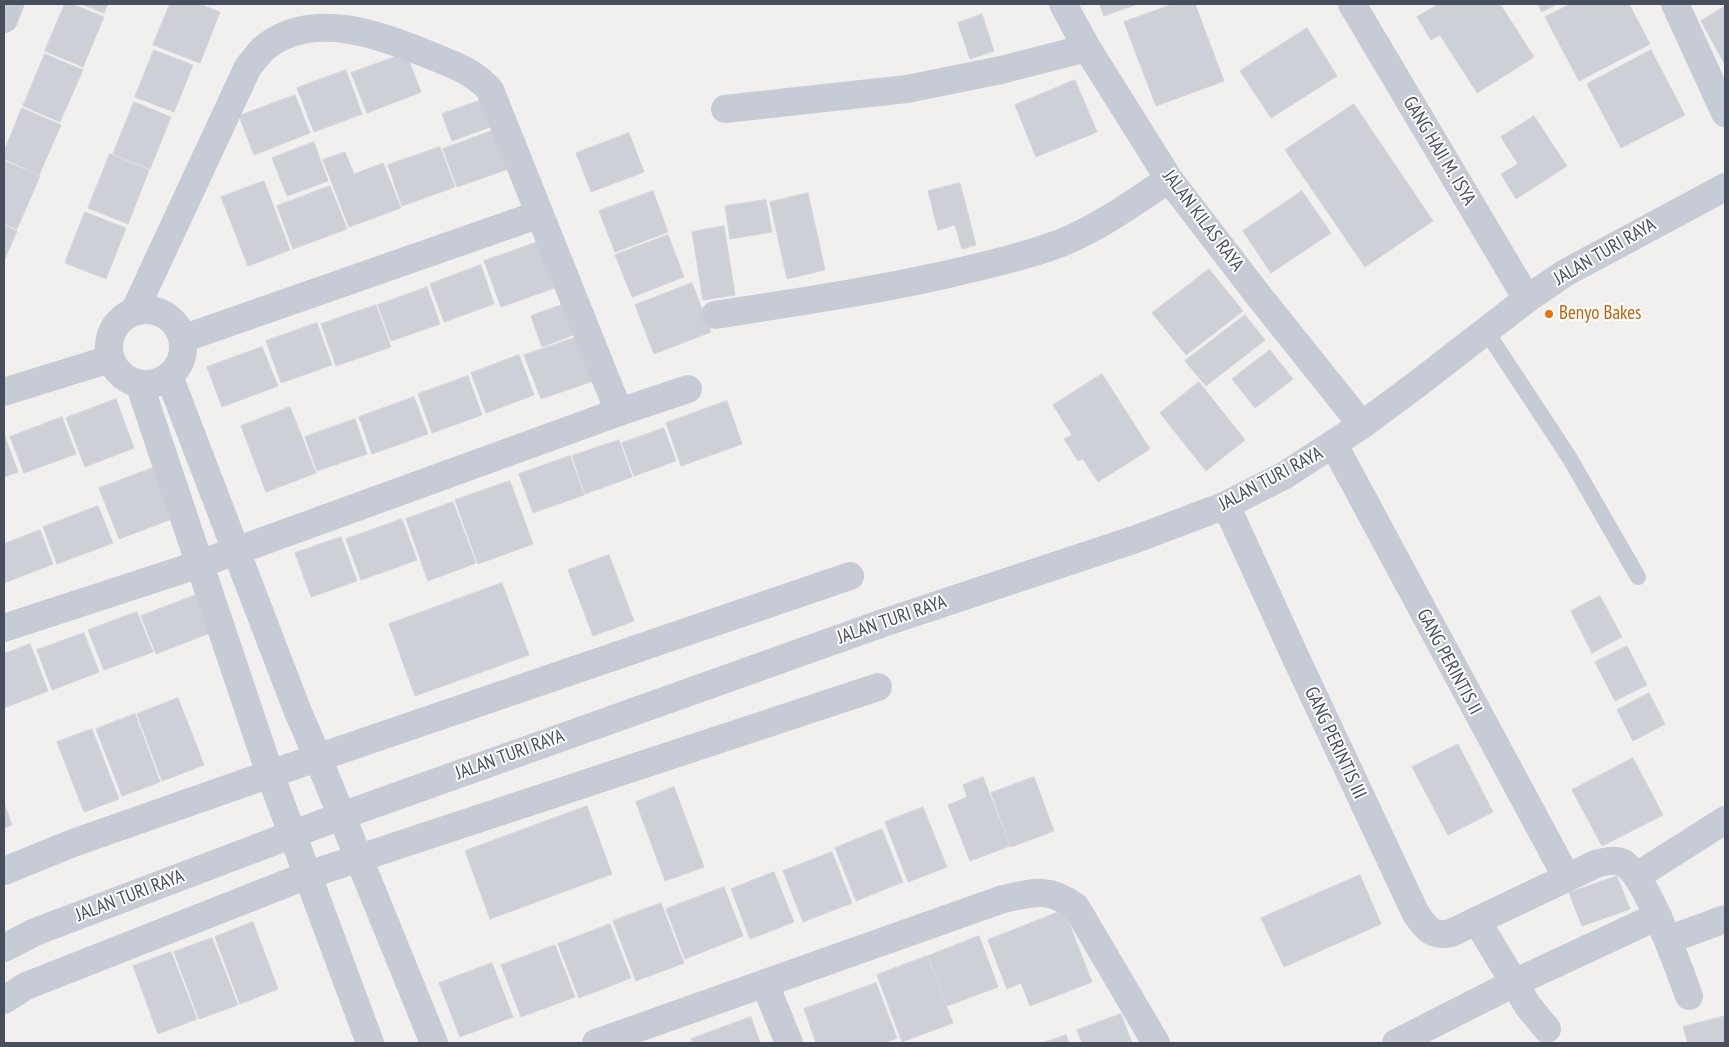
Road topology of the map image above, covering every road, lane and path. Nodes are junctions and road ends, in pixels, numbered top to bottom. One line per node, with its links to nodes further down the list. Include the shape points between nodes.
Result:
1 (10, 4): 5 (street)
2 (1064, 4): 6 (street, JALAN KILAS RAYA)
3 (1352, 4): 12 (street, GANG HAJI M. ISYA)
4 (1675, 4): 8 (street)
5 (4, 19)
6 (1087, 48): 7 (street, via 907,89); 9 (street, JALAN KILAS RAYA)
7 (725, 109)
8 (1725, 113)
9 (1169, 179): 14 (street, via 1061,243 988,265 883,288); 23 (street, JALAN KILAS RAYA)
10 (1725, 187): 12 (street, JALAN TURI RAYA, via 1601,252)
11 (540, 214): 13 (street, via 490,90 480,79 407,46 373,35 335,27 304,30 282,37 248,67); 16 (street); 22 (street)
12 (1527, 299): 15 (street, JALAN TURI RAYA)
13 (134, 312): 16 (street, via 159,312 177,328); 17 (street, via 124,317 110,336)
14 (715, 314)
15 (1486, 331): 23 (street, JALAN TURI RAYA); 29 (lane, via 1569,457)
16 (182, 339): 18 (street, via 181,359)
17 (110, 359): 19 (street, via 117,371); 21 (street)
18 (169, 376): 19 (street, via 155,382); 26 (street)
19 (139, 383): 27 (street)
20 (688, 389): 22 (street)
21 (4, 392)
22 (619, 412): 26 (street)
23 (1362, 425): 24 (street, JALAN TURI RAYA)
24 (1334, 445): 25 (street, JALAN TURI RAYA); 41 (street, GANG PERINTIS II)
25 (1226, 505): 34 (street, JALAN TURI RAYA, via 1136,539 874,626); 43 (street, GANG PERINTIS III, via 1416,914 1426,928 1438,934 1451,933)
26 (236, 550): 27 (street); 32 (street)
27 (200, 564): 30 (street); 33 (street)
28 (850, 576): 32 (street)
29 (1638, 577)
30 (4, 628)
31 (878, 687): 37 (street)
32 (318, 758): 33 (street); 34 (street)
33 (270, 774): 36 (street); 38 (street)
34 (341, 816): 36 (street, JALAN TURI RAYA); 37 (street)
35 (1725, 820): 40 (street)
36 (293, 834): 39 (street); 45 (street, JALAN TURI RAYA, via 35,932)
37 (358, 857): 39 (street); 52 (street)
38 (4, 870)
39 (308, 874): 49 (street, via 26,986); 51 (street)
40 (1636, 876): 41 (street, via 1621,862 1611,860); 44 (street)
41 (1566, 878): 43 (street)
42 (1725, 919): 44 (street)
43 (1477, 921): 46 (street)
44 (1663, 928): 46 (street); 48 (street)
45 (4, 948)
46 (1514, 983): 50 (street); 56 (street)
47 (765, 984): 53 (street); 54 (street); 55 (street, via 1003,899 1030,892 1051,893 1076,907)
48 (1689, 996)
49 (4, 1000)
50 (1546, 1029)
51 (370, 1043)
52 (434, 1043)
53 (596, 1043)
54 (788, 1043)
55 (1156, 1043)
56 (1396, 1043)

